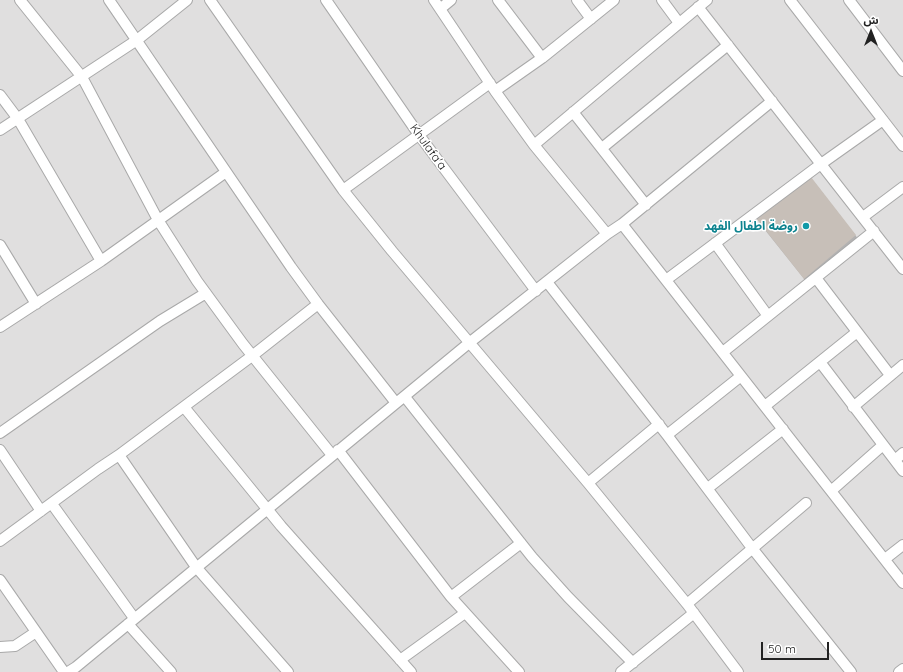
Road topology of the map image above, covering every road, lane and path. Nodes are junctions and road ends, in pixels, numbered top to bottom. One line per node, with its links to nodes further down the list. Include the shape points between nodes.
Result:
1 (20, 0): 23 (street)
2 (109, 0): 19 (street)
3 (187, 0): 19 (street)
4 (210, 0): 38 (street)
5 (326, 0): 31 (street, Khulafa'a)
6 (434, 0): 16 (street)
7 (451, 0): 16 (street)
8 (498, 0): 21 (street)
9 (578, 0): 17 (street)
10 (614, 0): 17 (street)
11 (662, 0): 18 (street)
12 (707, 0): 15 (street)
13 (790, 0): 29 (street)
14 (848, 0): 22 (street)
15 (698, 7): 18 (street); 20 (street)
16 (440, 9): 24 (street)
17 (591, 19): 21 (street)
18 (679, 23): 27 (street)
19 (137, 40): 23 (street); 36 (street)
20 (728, 45): 26 (street); 34 (street)
21 (542, 58): 24 (street)
22 (903, 71)
23 (82, 77): 28 (street); 41 (street)
24 (493, 87): 31 (street); 32 (street)
25 (0, 95): 28 (street)
26 (772, 101): 35 (street); 39 (street)
27 (573, 112): 32 (street); 34 (street)
28 (18, 119): 30 (street); 47 (street)
29 (883, 120): 33 (street); 35 (street)
30 (0, 130)
31 (419, 135): 38 (street); 52 (street, Khulafa'a)
32 (534, 144): 44 (street)
33 (903, 146)
34 (602, 148): 39 (street)
35 (821, 164): 40 (street); 45 (street)
36 (226, 172): 41 (street); 55 (street)
37 (903, 187): 40 (street)
38 (343, 190): 59 (street)
39 (646, 205): 42 (street)
40 (863, 217): 43 (street)
41 (158, 220): 47 (street); 53 (street)
42 (622, 224): 44 (street); 50 (street)
43 (874, 231): 48 (street); 49 (street)
44 (607, 234): 51 (street)
45 (715, 243): 50 (street); 56 (street)
46 (0, 245): 54 (street)
47 (101, 262): 54 (street)
48 (903, 269)
49 (816, 278): 56 (street); 58 (street)
50 (666, 280): 60 (street)
51 (547, 282): 52 (street); 70 (street)
52 (536, 291): 59 (street)
53 (206, 293): 61 (street); 72 (street, via 160,321)
54 (36, 304): 57 (street)
55 (318, 304): 61 (street); 66 (street)
56 (768, 316): 60 (street)
57 (0, 327)
58 (858, 332): 62 (street); 64 (street)
59 (469, 343): 66 (street); 81 (street)
60 (723, 352): 65 (street)
61 (252, 356): 69 (street); 76 (street)
62 (820, 362): 67 (street); 68 (street)
63 (903, 365): 64 (street)
64 (890, 375): 68 (street)
65 (742, 376): 67 (street); 73 (street)
66 (401, 400): 76 (street); 89 (street)
67 (765, 406): 71 (street)
68 (853, 407): 74 (street)
69 (184, 408): 78 (street); 86 (street)
70 (658, 424): 73 (street); 81 (street)
71 (783, 429): 82 (street); 83 (street)
72 (0, 433)
73 (667, 435): 82 (street)
74 (883, 446): 79 (street); 83 (street)
75 (0, 450): 87 (street)
76 (335, 453): 86 (street); 96 (street)
77 (903, 453): 79 (street)
78 (119, 455): 85 (street); 93 (street)
79 (895, 460): 80 (street)
80 (903, 470)
81 (588, 483): 97 (street)
82 (708, 488): 91 (street)
83 (831, 491): 92 (street)
84 (806, 503): 91 (street)
85 (52, 504): 87 (street); 100 (street)
86 (268, 509): 93 (street); 103 (street)
87 (41, 511): 88 (street)
88 (0, 541)
89 (521, 542): 96 (street); 104 (street, via 568,597)
90 (903, 545): 92 (street)
91 (752, 548): 97 (street); 114 (street)
92 (885, 559): 95 (street)
93 (196, 568): 100 (street); 109 (street)
94 (0, 580): 101 (street)
95 (903, 583)
96 (451, 597): 98 (street)
97 (687, 604): 99 (street)
98 (465, 613): 103 (street); 111 (street)
99 (694, 613): 104 (street); 113 (street)
100 (131, 621): 107 (street); 108 (street)
101 (36, 632): 102 (street, via 15,646); 106 (street)
102 (0, 647)
103 (400, 660): 110 (street)
104 (633, 663): 112 (street)
105 (903, 669): 115 (street)
106 (64, 672)
107 (68, 672)
108 (171, 672)
109 (288, 672)
110 (411, 672)
111 (519, 672)
112 (621, 672)
113 (738, 672)
114 (851, 672)
115 (898, 672)

